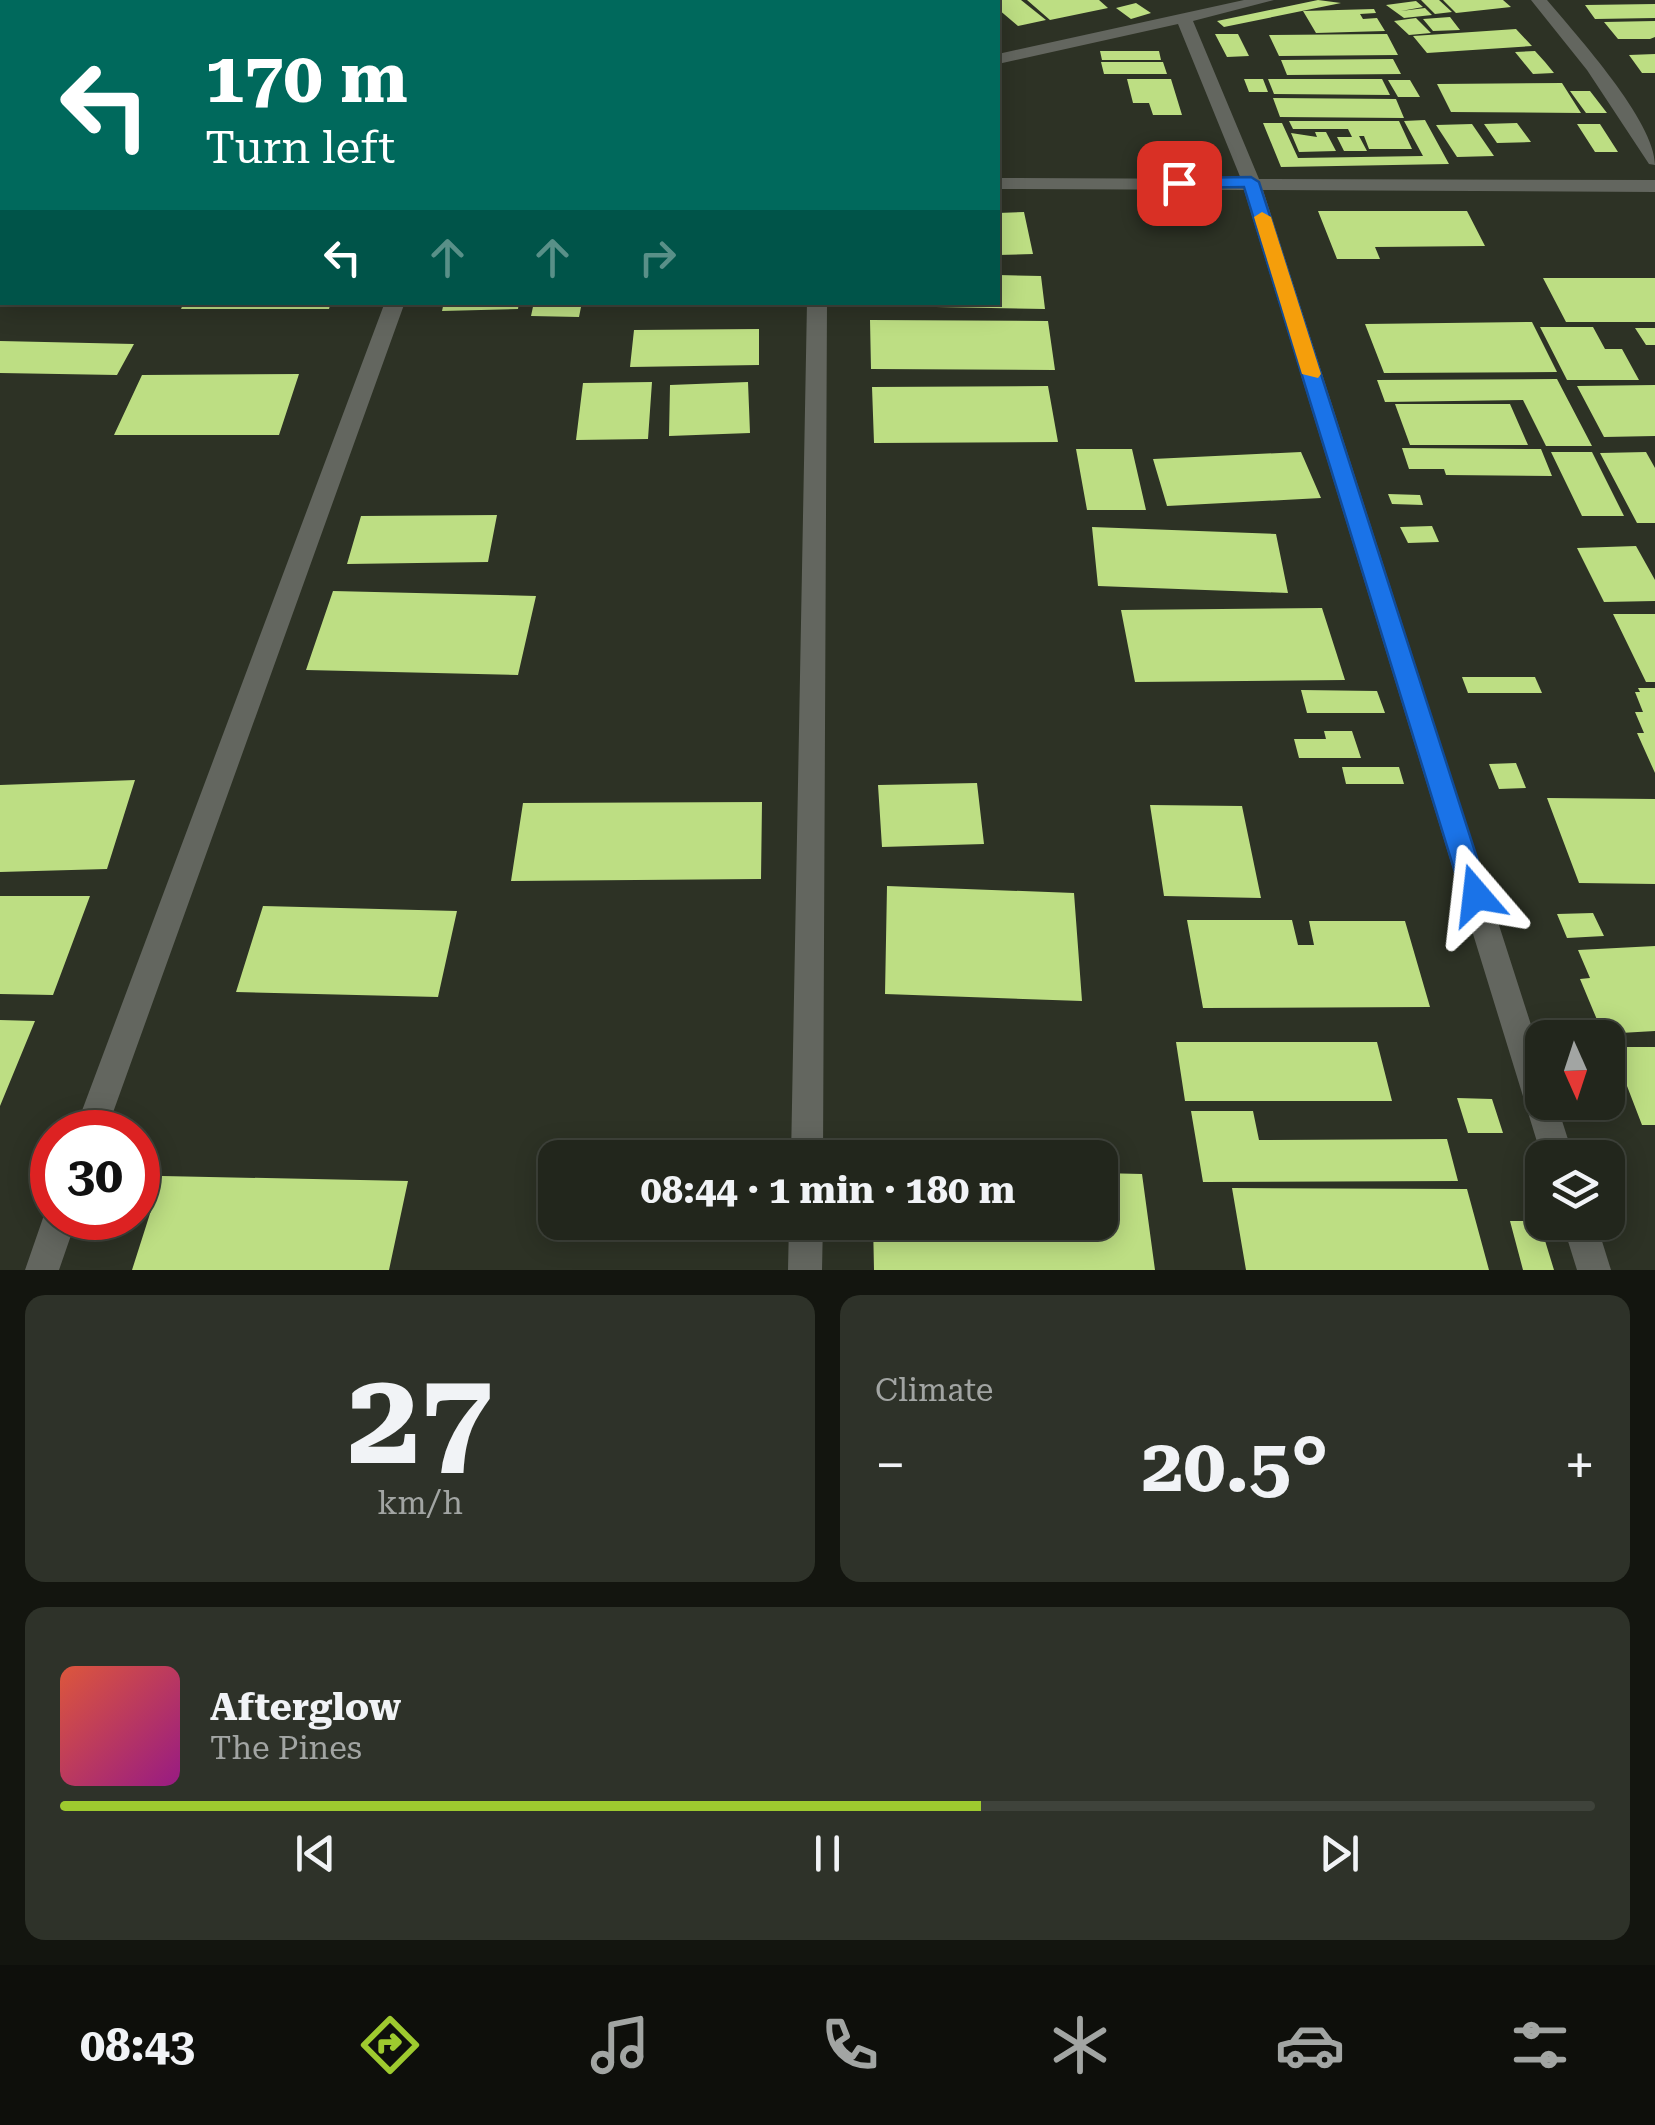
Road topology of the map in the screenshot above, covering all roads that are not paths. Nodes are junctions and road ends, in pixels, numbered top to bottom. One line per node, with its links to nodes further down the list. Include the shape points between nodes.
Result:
1 (1266, 0): 3 (street)
2 (1539, 0): 5 (street, via 1594,67)
3 (1184, 18): 4 (street); 6 (street)
4 (1000, 59)
5 (1655, 160)
6 (1251, 182): 7 (street); 8 (street); 13 (street)
7 (1000, 184)
8 (1655, 186)
9 (394, 305): 11 (street)
10 (817, 305): 12 (street)
11 (98, 1110)
12 (806, 1140)
13 (1552, 1140)
14 (52, 1240): 17 (street)
15 (806, 1240): 18 (street)
16 (1585, 1240): 19 (street)
17 (42, 1270)
18 (805, 1270)
19 (1594, 1270)

